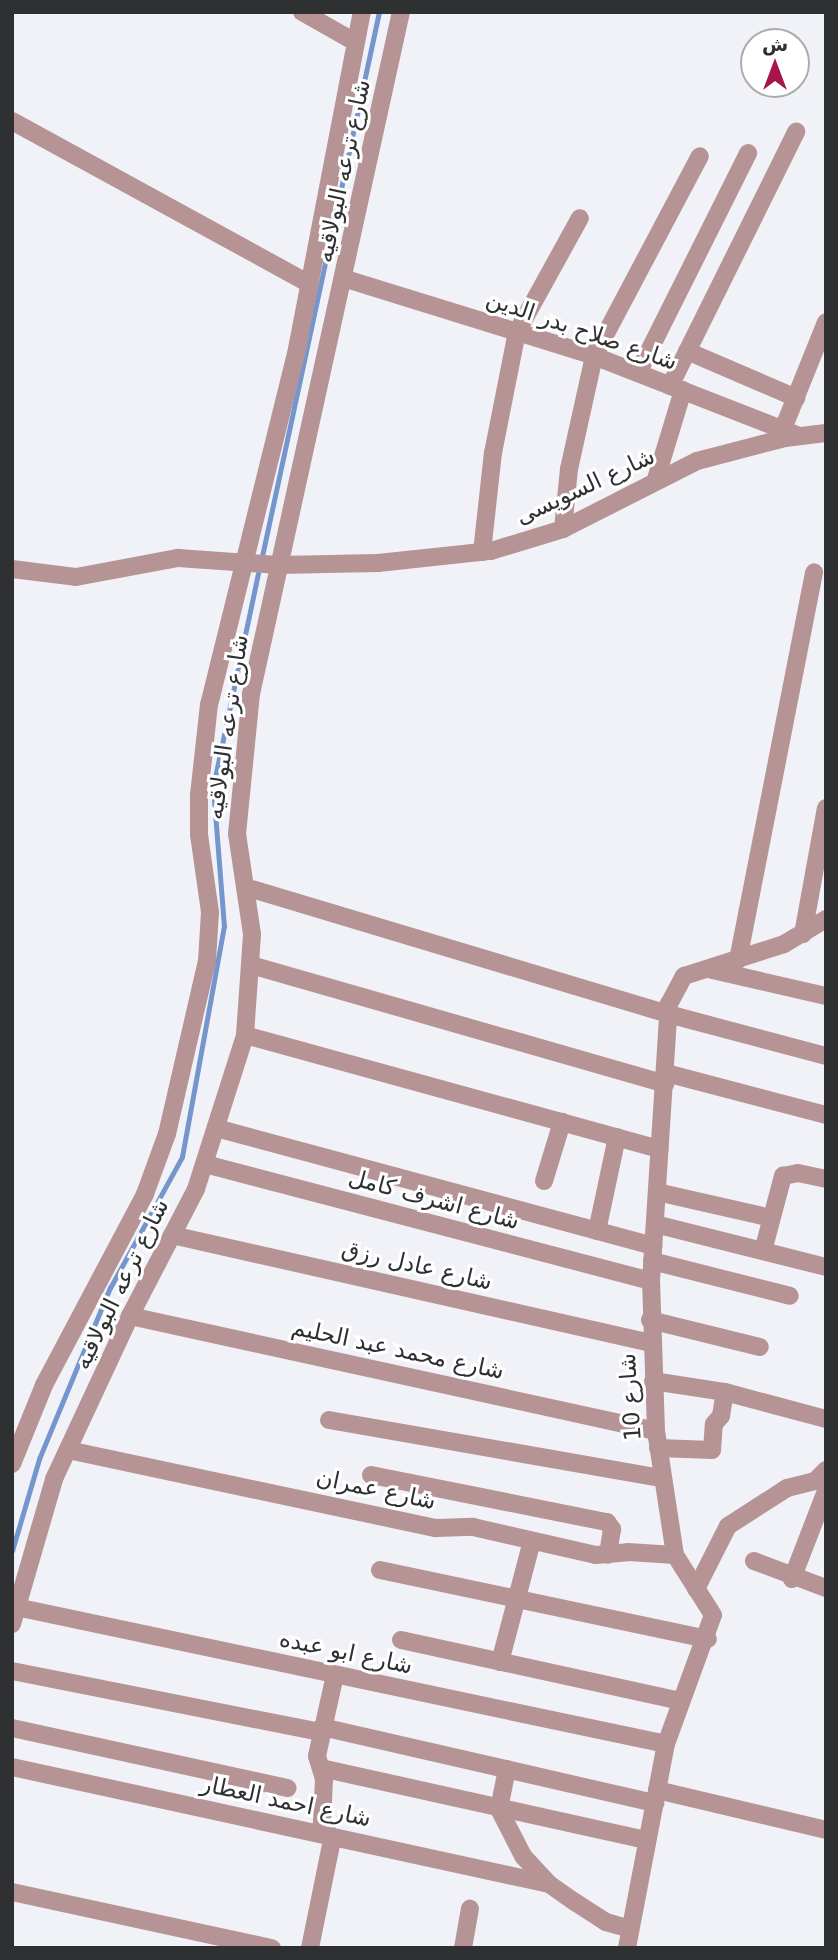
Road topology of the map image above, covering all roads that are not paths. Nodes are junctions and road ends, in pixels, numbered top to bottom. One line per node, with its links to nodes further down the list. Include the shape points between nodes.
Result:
1 (302, 12): 4 (street)
2 (362, 12): 4 (street, شارع ترعه البولاقيه)
3 (401, 12): 10 (street, شارع ترعه البولاقيه)
4 (355, 42): 11 (street, شارع ترعه البولاقيه)
5 (12, 121): 11 (street)
6 (796, 132): 14 (street)
7 (748, 153): 16 (street)
8 (700, 156): 15 (street)
9 (580, 218): 13 (street)
10 (346, 279): 13 (street, شارع صلاح بدر الدين); 25 (street, شارع ترعه البولاقيه)
11 (310, 284): 24 (street, شارع ترعه البولاقيه)
12 (826, 322): 18 (street)
13 (517, 332): 15 (street, شارع صلاح بدر الدين); 23 (street, via 493,453)
14 (687, 351): 17 (street); 18 (street, شارع صلاح بدر الدين)
15 (594, 356): 16 (street, شارع صلاح بدر الدين); 22 (street, via 569,469)
16 (638, 373): 17 (street, شارع صلاح بدر الدين)
17 (676, 388): 19 (street, شارع صلاح بدر الدين); 21 (street)
18 (796, 398): 19 (street)
19 (791, 433): 20 (street, شارع السويسى); 21 (street, شارع السويسى)
20 (826, 433)
21 (656, 479): 22 (street, شارع السويسى)
22 (563, 529): 23 (street, شارع السويسى, via 531,542)
23 (482, 552): 25 (street, شارع السويسى, via 378,563)
24 (246, 561): 25 (street, شارع السويسى); 26 (street, via 157,560 76,577); 69 (street, شارع ترعه البولاقيه, via 201,755 198,835 210,912 207,961 167,1134 145,1194 44,1385)
25 (275, 565): 30 (street, شارع ترعه البولاقيه, via 238,794 237,834)
26 (12, 569)
27 (814, 572): 33 (street)
28 (826, 808): 29 (street)
29 (823, 834): 32 (street)
30 (245, 887): 34 (street, شارع ترعه البولاقيه); 37 (street)
31 (826, 919): 32 (street, شارع 10)
32 (803, 934): 33 (street, شارع 10)
33 (738, 960): 35 (street, شارع 10)
34 (251, 965): 38 (street, شارع ترعه البولاقيه); 40 (street)
35 (702, 968): 36 (street); 37 (street, شارع 10, via 684,976 674,989)
36 (826, 996)
37 (668, 1014): 39 (street); 40 (street, شارع 10)
38 (245, 1035): 42 (street); 43 (street, شارع ترعه البولاقيه)
39 (826, 1056)
40 (666, 1078): 41 (street); 45 (street, شارع 10)
41 (826, 1115)
42 (562, 1122): 44 (street); 48 (street)
43 (216, 1128): 46 (street, شارع ترعه البولاقيه); 52 (street)
44 (617, 1137): 45 (street); 52 (street)
45 (660, 1149): 49 (street, شارع 10)
46 (205, 1164): 53 (street, شارع ترعه البولاقيه); 57 (street, شارع اشرف كامل)
47 (826, 1179): 50 (street, via 783,1175)
48 (544, 1181)
49 (657, 1192): 50 (street); 51 (street, شارع 10)
50 (771, 1218): 54 (street)
51 (655, 1224): 54 (street); 55 (street, شارع 10)
52 (597, 1231): 55 (street)
53 (172, 1235): 59 (street, شارع ترعه البولاقيه); 61 (street, شارع عادل رزق)
54 (764, 1251): 56 (street)
55 (652, 1253): 57 (street, شارع 10); 58 (street)
56 (826, 1266)
57 (651, 1281): 60 (street, شارع 10)
58 (790, 1296)
59 (130, 1316): 67 (street, شارع محمد عبد الحليم); 68 (street, شارع ترعه البولاقيه)
60 (650, 1320): 61 (street, شارع 10); 62 (street)
61 (651, 1343): 63 (street, شارع 10)
62 (760, 1348)
63 (653, 1381): 64 (street); 67 (street, شارع 10)
64 (725, 1392): 65 (street); 67 (street, شارع محمد عبد الحليم, via 712,1450)
65 (826, 1419)
66 (329, 1420): 71 (street)
67 (657, 1439): 71 (street, شارع 10)
68 (68, 1450): 73 (street, شارع عمران, via 436,1528 473,1527); 82 (street, شارع ترعه البولاقيه, via 54,1479)
69 (12, 1464)
70 (371, 1475): 74 (street, via 607,1522 612,1529)
71 (663, 1478): 75 (street, شارع 10)
72 (819, 1482): 78 (street); 80 (street, via 787,1488 728,1526)
73 (532, 1541): 74 (street, شارع عمران); 81 (street)
74 (608, 1555): 75 (street, شارع عمران)
75 (675, 1555): 80 (street, شارع 10)
76 (754, 1560): 78 (street)
77 (380, 1570): 81 (street)
78 (792, 1579): 79 (street)
79 (826, 1588)
80 (696, 1589): 83 (street, شارع 10, via 709,1602 713,1615)
81 (517, 1598): 83 (street); 85 (street)
82 (14, 1616): 87 (street, شارع ابو عبده)
83 (708, 1639): 88 (street, شارع 10)
84 (401, 1640): 85 (street)
85 (500, 1662): 88 (street)
86 (12, 1671): 90 (street)
87 (335, 1675): 90 (street); 91 (street, شارع ابو عبده)
88 (680, 1701): 91 (street, شارع 10)
89 (12, 1728): 95 (street)
90 (321, 1729): 93 (street, via 317,1756); 94 (street)
91 (666, 1744): 96 (street, شارع 10)
92 (12, 1767): 99 (street, شارع احمد العطار)
93 (321, 1768): 97 (street); 99 (street, via 322,1822)
94 (507, 1769): 96 (street); 97 (street)
95 (289, 1788)
96 (656, 1797): 98 (street); 100 (street, شارع 10)
97 (499, 1809): 100 (street); 101 (street, via 523,1856)
98 (826, 1830)
99 (331, 1836): 101 (street, شارع احمد العطار); 106 (street)
100 (647, 1840): 104 (street, شارع 10)
101 (549, 1884): 104 (street, via 600,1918)
102 (12, 1892): 105 (street)
103 (470, 1909): 107 (street)
104 (630, 1929): 108 (street, شارع 10)
105 (272, 1948)
106 (310, 1948)
107 (463, 1948)
108 (627, 1948)

